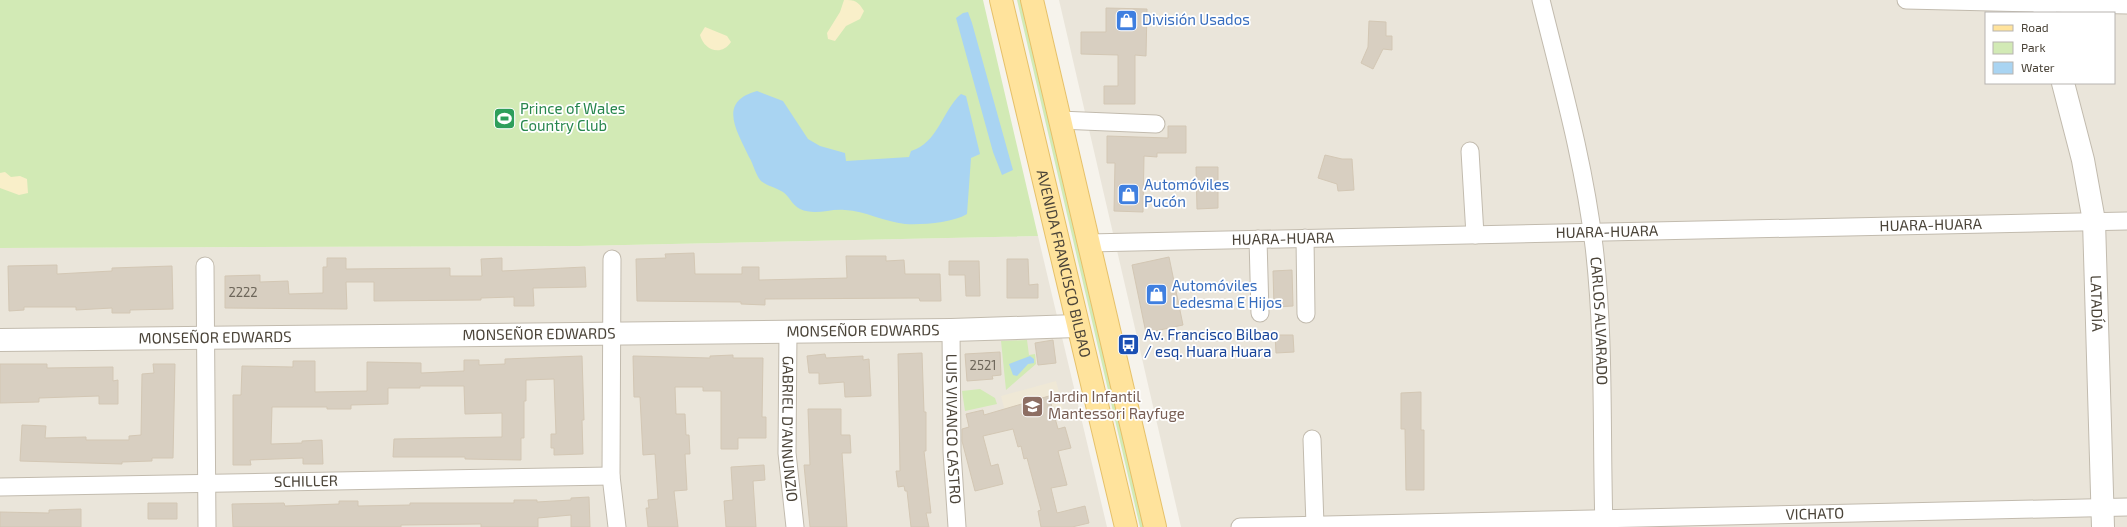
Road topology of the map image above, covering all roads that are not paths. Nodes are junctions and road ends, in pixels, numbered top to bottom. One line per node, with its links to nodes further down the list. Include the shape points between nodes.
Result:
1 (1002, 0): 22 (main road, AVENIDA FRANCISCO BILBAO)
2 (1032, 0): 8 (main road, AVENIDA FRANCISCO BILBAO)
3 (1541, 0): 13 (street, CARLOS ALVARADO, via 1581,164)
4 (1906, 0): 5 (street)
5 (2043, 5): 6 (street)
6 (2127, 5)
7 (2063, 84): 11 (street, LATADÍA, via 2083,160)
8 (1060, 120): 9 (street); 17 (main road, AVENIDA FRANCISCO BILBAO)
9 (1156, 124)
10 (1470, 151): 14 (street)
11 (2094, 221): 12 (street, HUARA-HUARA); 13 (street, HUARA-HUARA); 34 (street, LATADÍA)
12 (2127, 221)
13 (1592, 232): 14 (street, HUARA-HUARA); 35 (street, CARLOS ALVARADO, via 1600,322)
14 (1475, 235): 15 (street, HUARA-HUARA)
15 (1305, 238): 16 (street, HUARA-HUARA); 21 (street)
16 (1258, 240): 17 (street, HUARA-HUARA); 20 (street)
17 (1088, 243): 28 (main road, AVENIDA FRANCISCO BILBAO)
18 (612, 260): 25 (street)
19 (205, 266): 26 (street)
20 (1260, 313)
21 (1306, 314)
22 (1077, 326): 23 (street, MONSEÑOR EDWARDS); 28 (main road, via 1100,336); 41 (main road, AVENIDA FRANCISCO BILBAO)
23 (951, 330): 24 (street, MONSEÑOR EDWARDS); 40 (street, LUIS VIVANCO CASTRO, via 952,452)
24 (788, 331): 25 (street, MONSEÑOR EDWARDS); 39 (street, GABRIEL D'ANNUNZIO, via 787,453)
25 (611, 332): 26 (street, MONSEÑOR EDWARDS); 30 (street)
26 (205, 337): 27 (street, MONSEÑOR EDWARDS); 31 (street)
27 (0, 340)
28 (1115, 357): 42 (main road, AVENIDA FRANCISCO BILBAO)
29 (1312, 439): 36 (street)
30 (611, 476): 31 (street, SCHILLER); 38 (street)
31 (206, 484): 32 (street, SCHILLER); 37 (street)
32 (0, 487)
33 (2127, 507): 34 (street, VICHATO)
34 (2103, 517): 35 (street, VICHATO)
35 (1604, 523): 36 (street, VICHATO)
36 (1312, 526): 43 (street, VICHATO)
37 (206, 527)
38 (617, 527)
39 (795, 527)
40 (957, 527)
41 (1126, 527)
42 (1155, 527)
43 (1240, 527)

